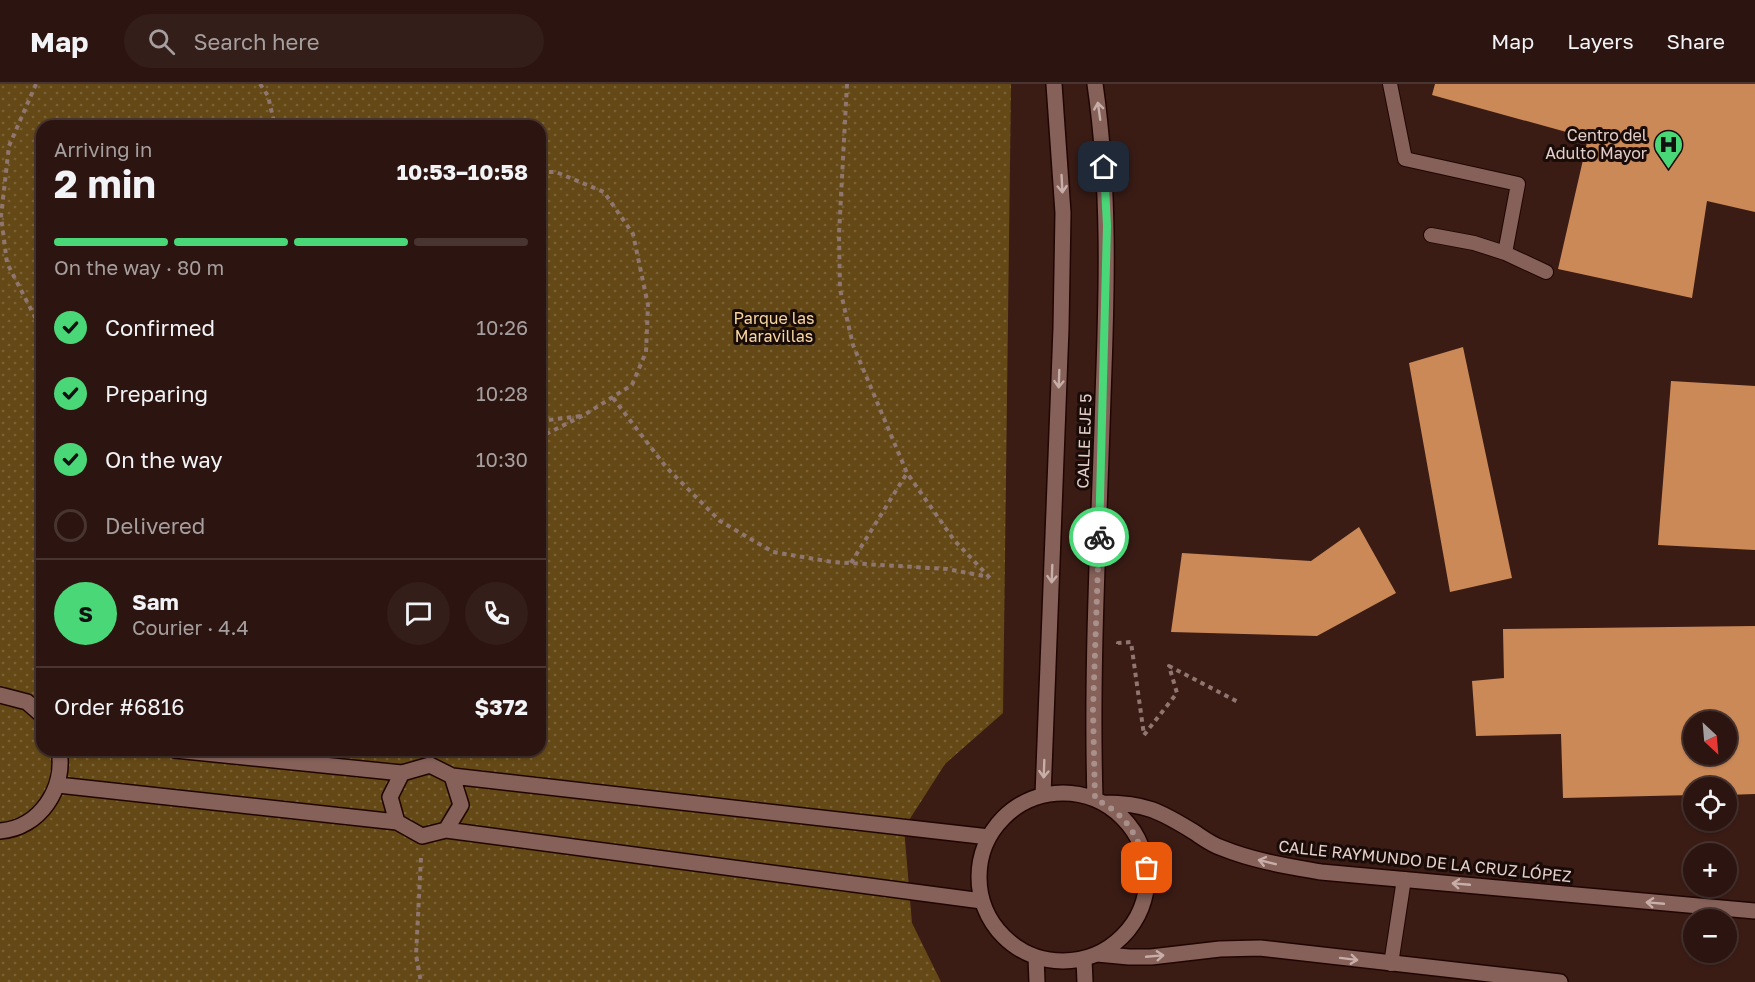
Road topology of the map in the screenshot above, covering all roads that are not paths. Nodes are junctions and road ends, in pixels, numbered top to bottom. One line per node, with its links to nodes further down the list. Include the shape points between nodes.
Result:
1 (1054, 84): 14 (street, CALLE EJE 5, one-way to 14, via 1063,213 1062,328)
2 (1095, 84): 15 (street, CALLE EJE 5, one-way to 2, via 1093,710 1107,226)
3 (1389, 84): 5 (lane, via 1405,159 1518,184)
4 (1431, 235): 5 (lane)
5 (1504, 253): 6 (lane)
6 (1545, 272)
7 (0, 695): 8 (street, via 27,702)
8 (36, 710)
9 (60, 756): 13 (street)
10 (234, 756): 11 (street)
11 (402, 773): 12 (street, via 430,765); 16 (street, via 390,797)
12 (452, 776): 17 (street, via 461,805); 19 (street)
13 (58, 785): 16 (street); 18 (street, via 46,806 29,822)
14 (1043, 795): 15 (street, via 1069,793); 19 (street, via 1021,804)
15 (1099, 801): 20 (street, CALLE RAYMUNDO DE LA CRUZ LÓPEZ, one-way to 15, via 1268,863 1220,848 1146,806); 23 (street, via 1125,819 1140,842 1147,868 1146,894 1136,919 1119,940)
16 (397, 822): 17 (street, via 422,836)
17 (446, 830): 21 (street)
18 (0, 831)
19 (989, 837): 21 (street, via 981,858)
20 (1404, 879): 22 (street, CALLE RAYMUNDO DE LA CRUZ LÓPEZ, one-way to 20); 25 (lane)
21 (982, 900): 24 (street, via 993,925 1012,944)
22 (1755, 911)
23 (1090, 956): 24 (street, via 1060,961); 25 (street, one-way to 25, via 1151,957 1260,948); 27 (street)
24 (1036, 957): 26 (street)
25 (1391, 964): 28 (street)
26 (1037, 982)
27 (1085, 982)
28 (1560, 982)

